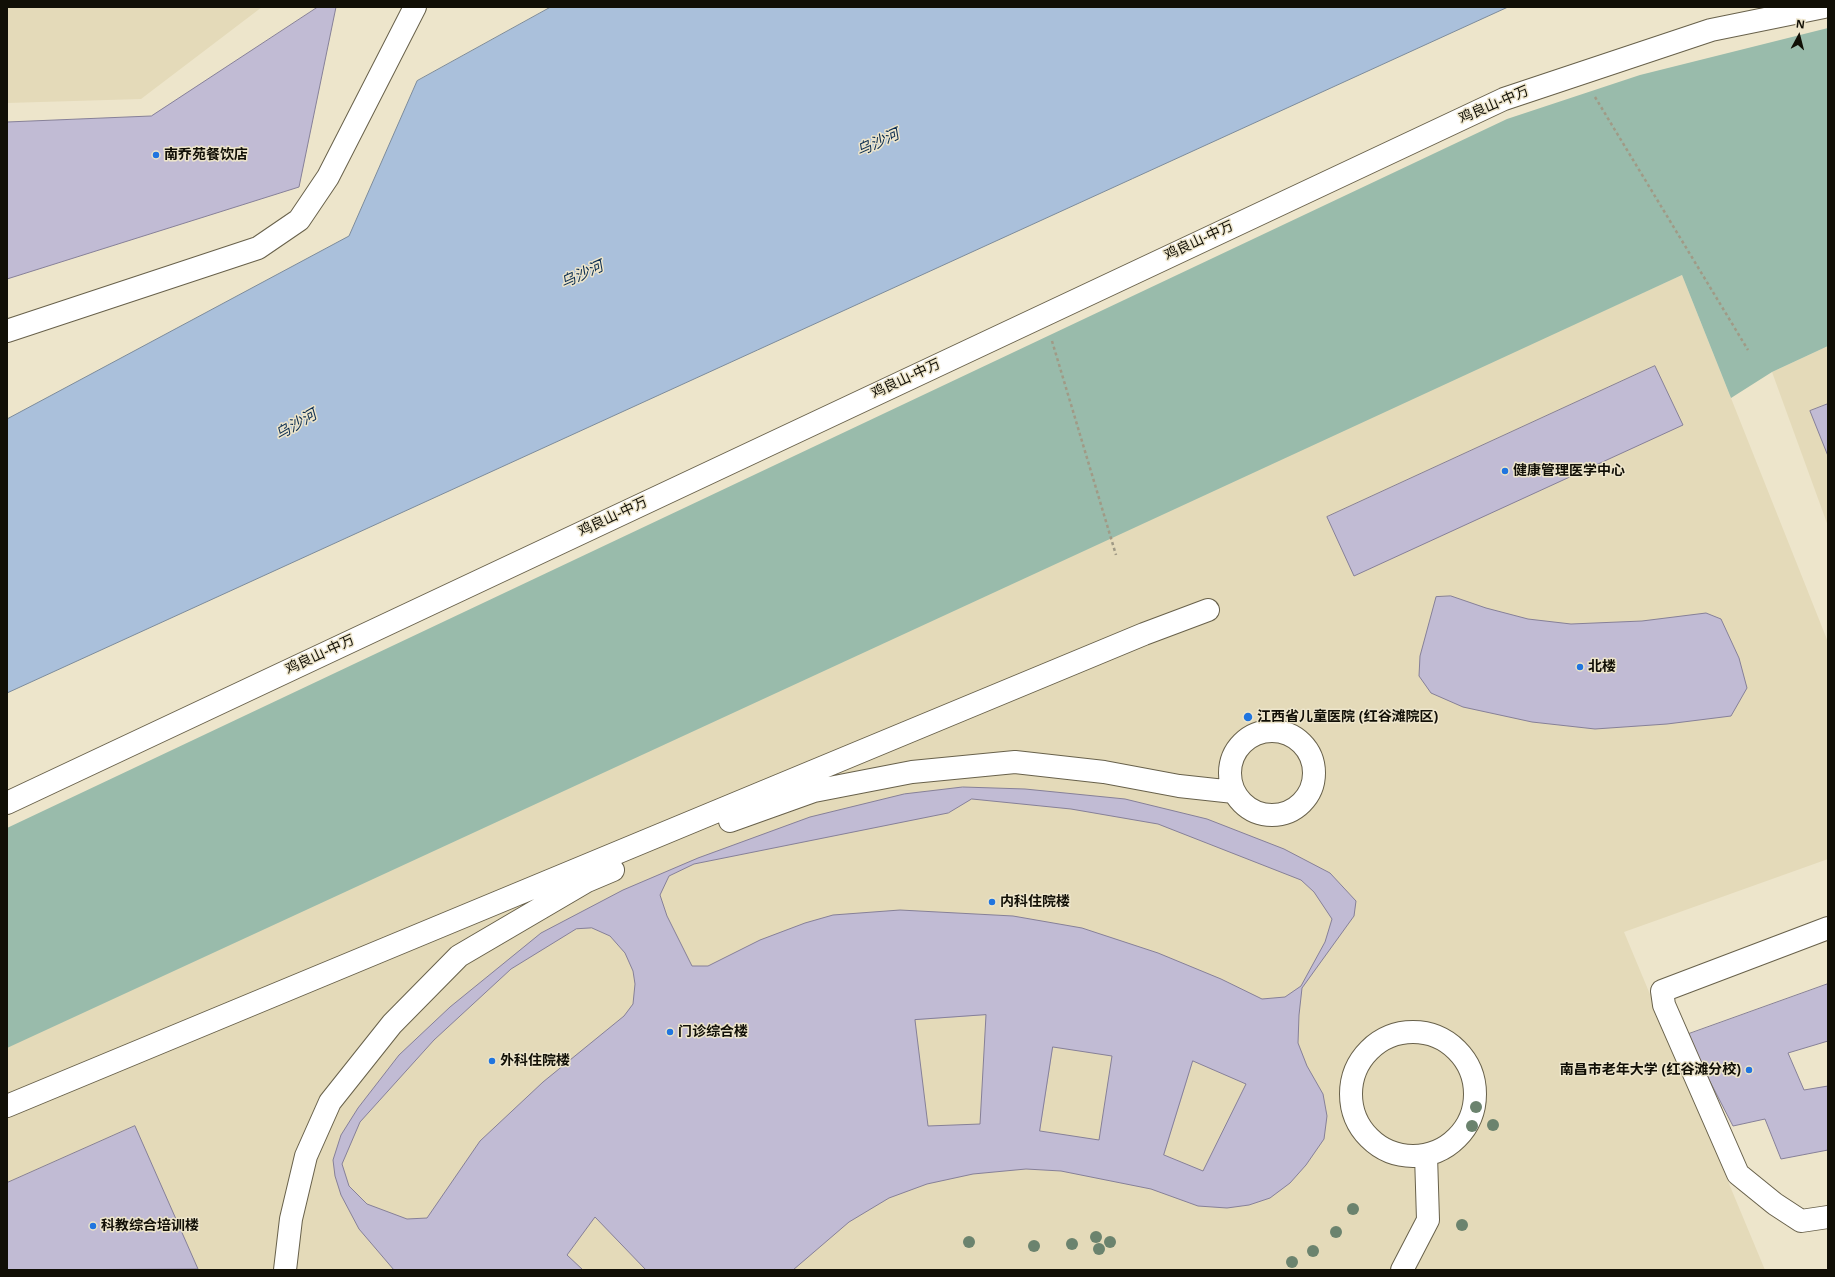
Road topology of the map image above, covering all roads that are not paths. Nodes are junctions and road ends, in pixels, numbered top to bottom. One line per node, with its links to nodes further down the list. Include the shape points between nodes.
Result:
1 (415, 7): 3 (street, via 328,177 298,220 258,248)
2 (1824, 7): 6 (street, 鸡良山-中万, via 1711,30 1504,99)
3 (7, 331)
4 (1208, 610): 8 (street, via 1144,634)
5 (1234, 792): 11 (street, via 1178,786 1104,772 1015,762 912,772 814,790 683,839 587,881 459,956 392,1024 330,1102 306,1156 291,1220)
6 (7, 803)
7 (1828, 928): 10 (street, via 1662,991 1664,1005 1738,1174 1801,1221)
8 (7, 1106)
9 (1426, 1155): 9 (street, via 1444,1148 1459,1136 1470,1120 1475,1102 1474,1083 1468,1064 1456,1049 1440,1039 1422,1033 1400,1034 1380,1041 1364,1056 1354,1075 1351,1096 1356,1117 1367,1136 1384,1149 1404,1156); 12 (street, via 1428,1220)
10 (1828, 1217)
11 (285, 1270)
12 (1402, 1270)

